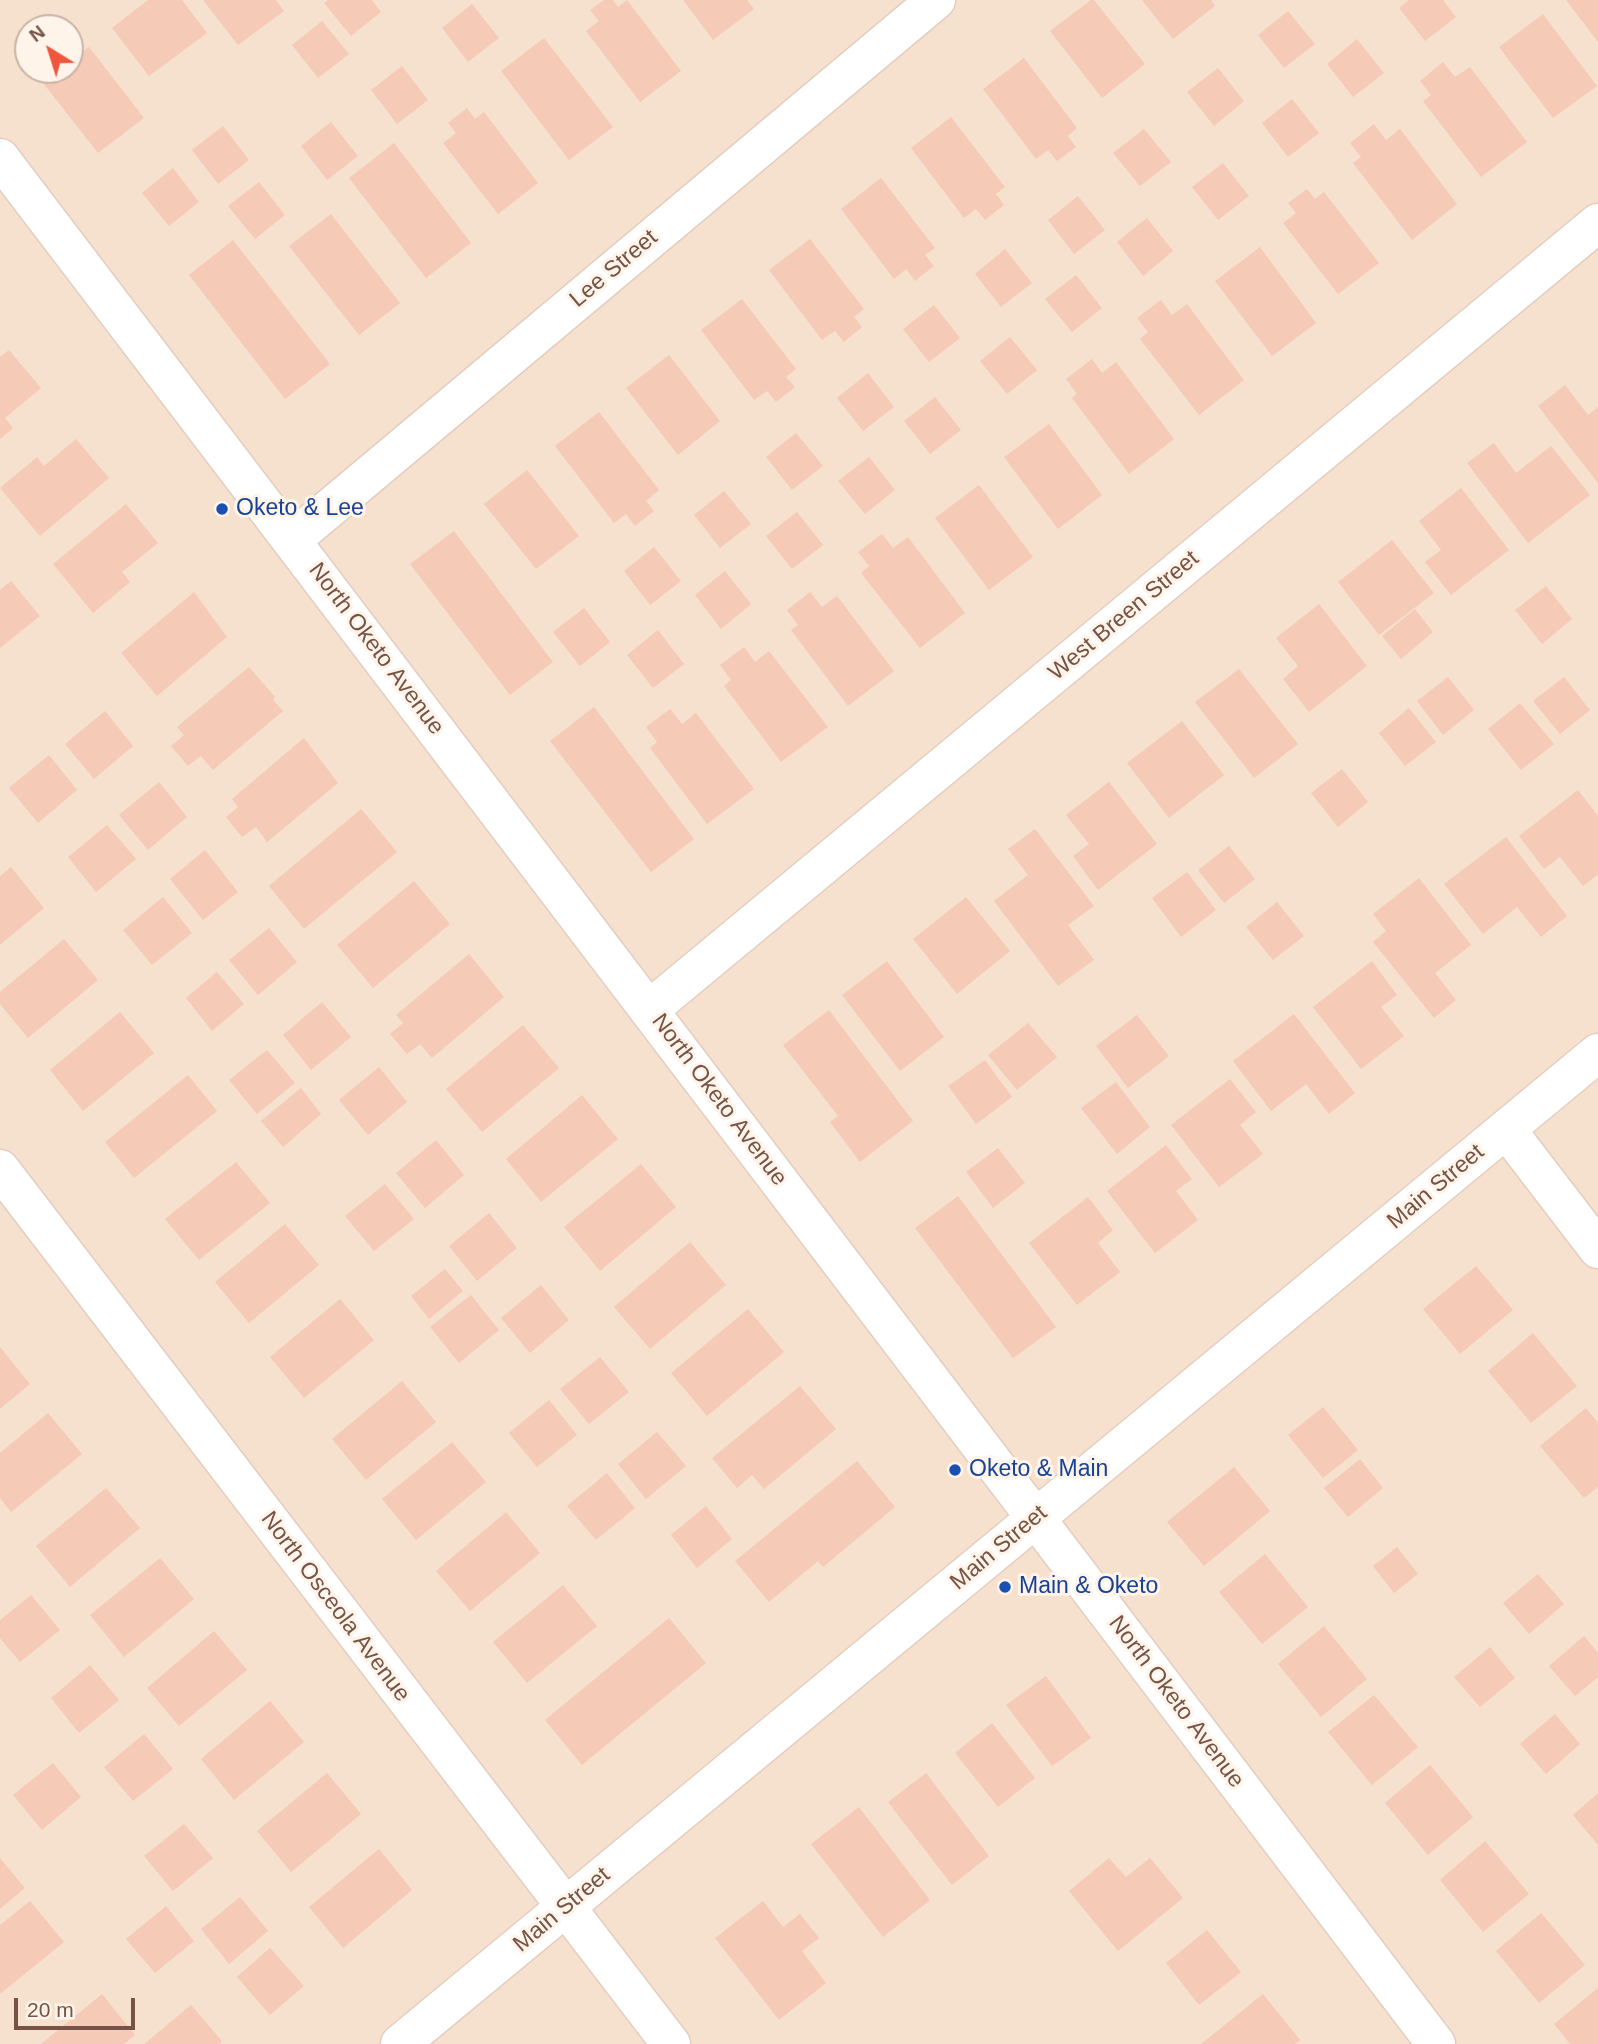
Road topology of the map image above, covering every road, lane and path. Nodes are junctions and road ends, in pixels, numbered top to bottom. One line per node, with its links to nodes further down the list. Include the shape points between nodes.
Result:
1 (936, 0): 4 (street, Lee Street)
2 (0, 158): 4 (street, North Oketo Avenue)
3 (1598, 223): 5 (street, West Breen Street)
4 (293, 539): 5 (street, North Oketo Avenue)
5 (650, 1009): 10 (street, North Oketo Avenue)
6 (1598, 1053): 7 (street, Main Street)
7 (1506, 1129): 9 (street); 10 (street, Main Street)
8 (0, 1169): 11 (street, North Osceola Avenue)
9 (1598, 1249)
10 (1036, 1517): 11 (street, Main Street); 14 (street, North Oketo Avenue)
11 (565, 1907): 12 (street, Main Street); 13 (street, North Osceola Avenue)
12 (400, 2044)
13 (671, 2044)
14 (1436, 2044)

